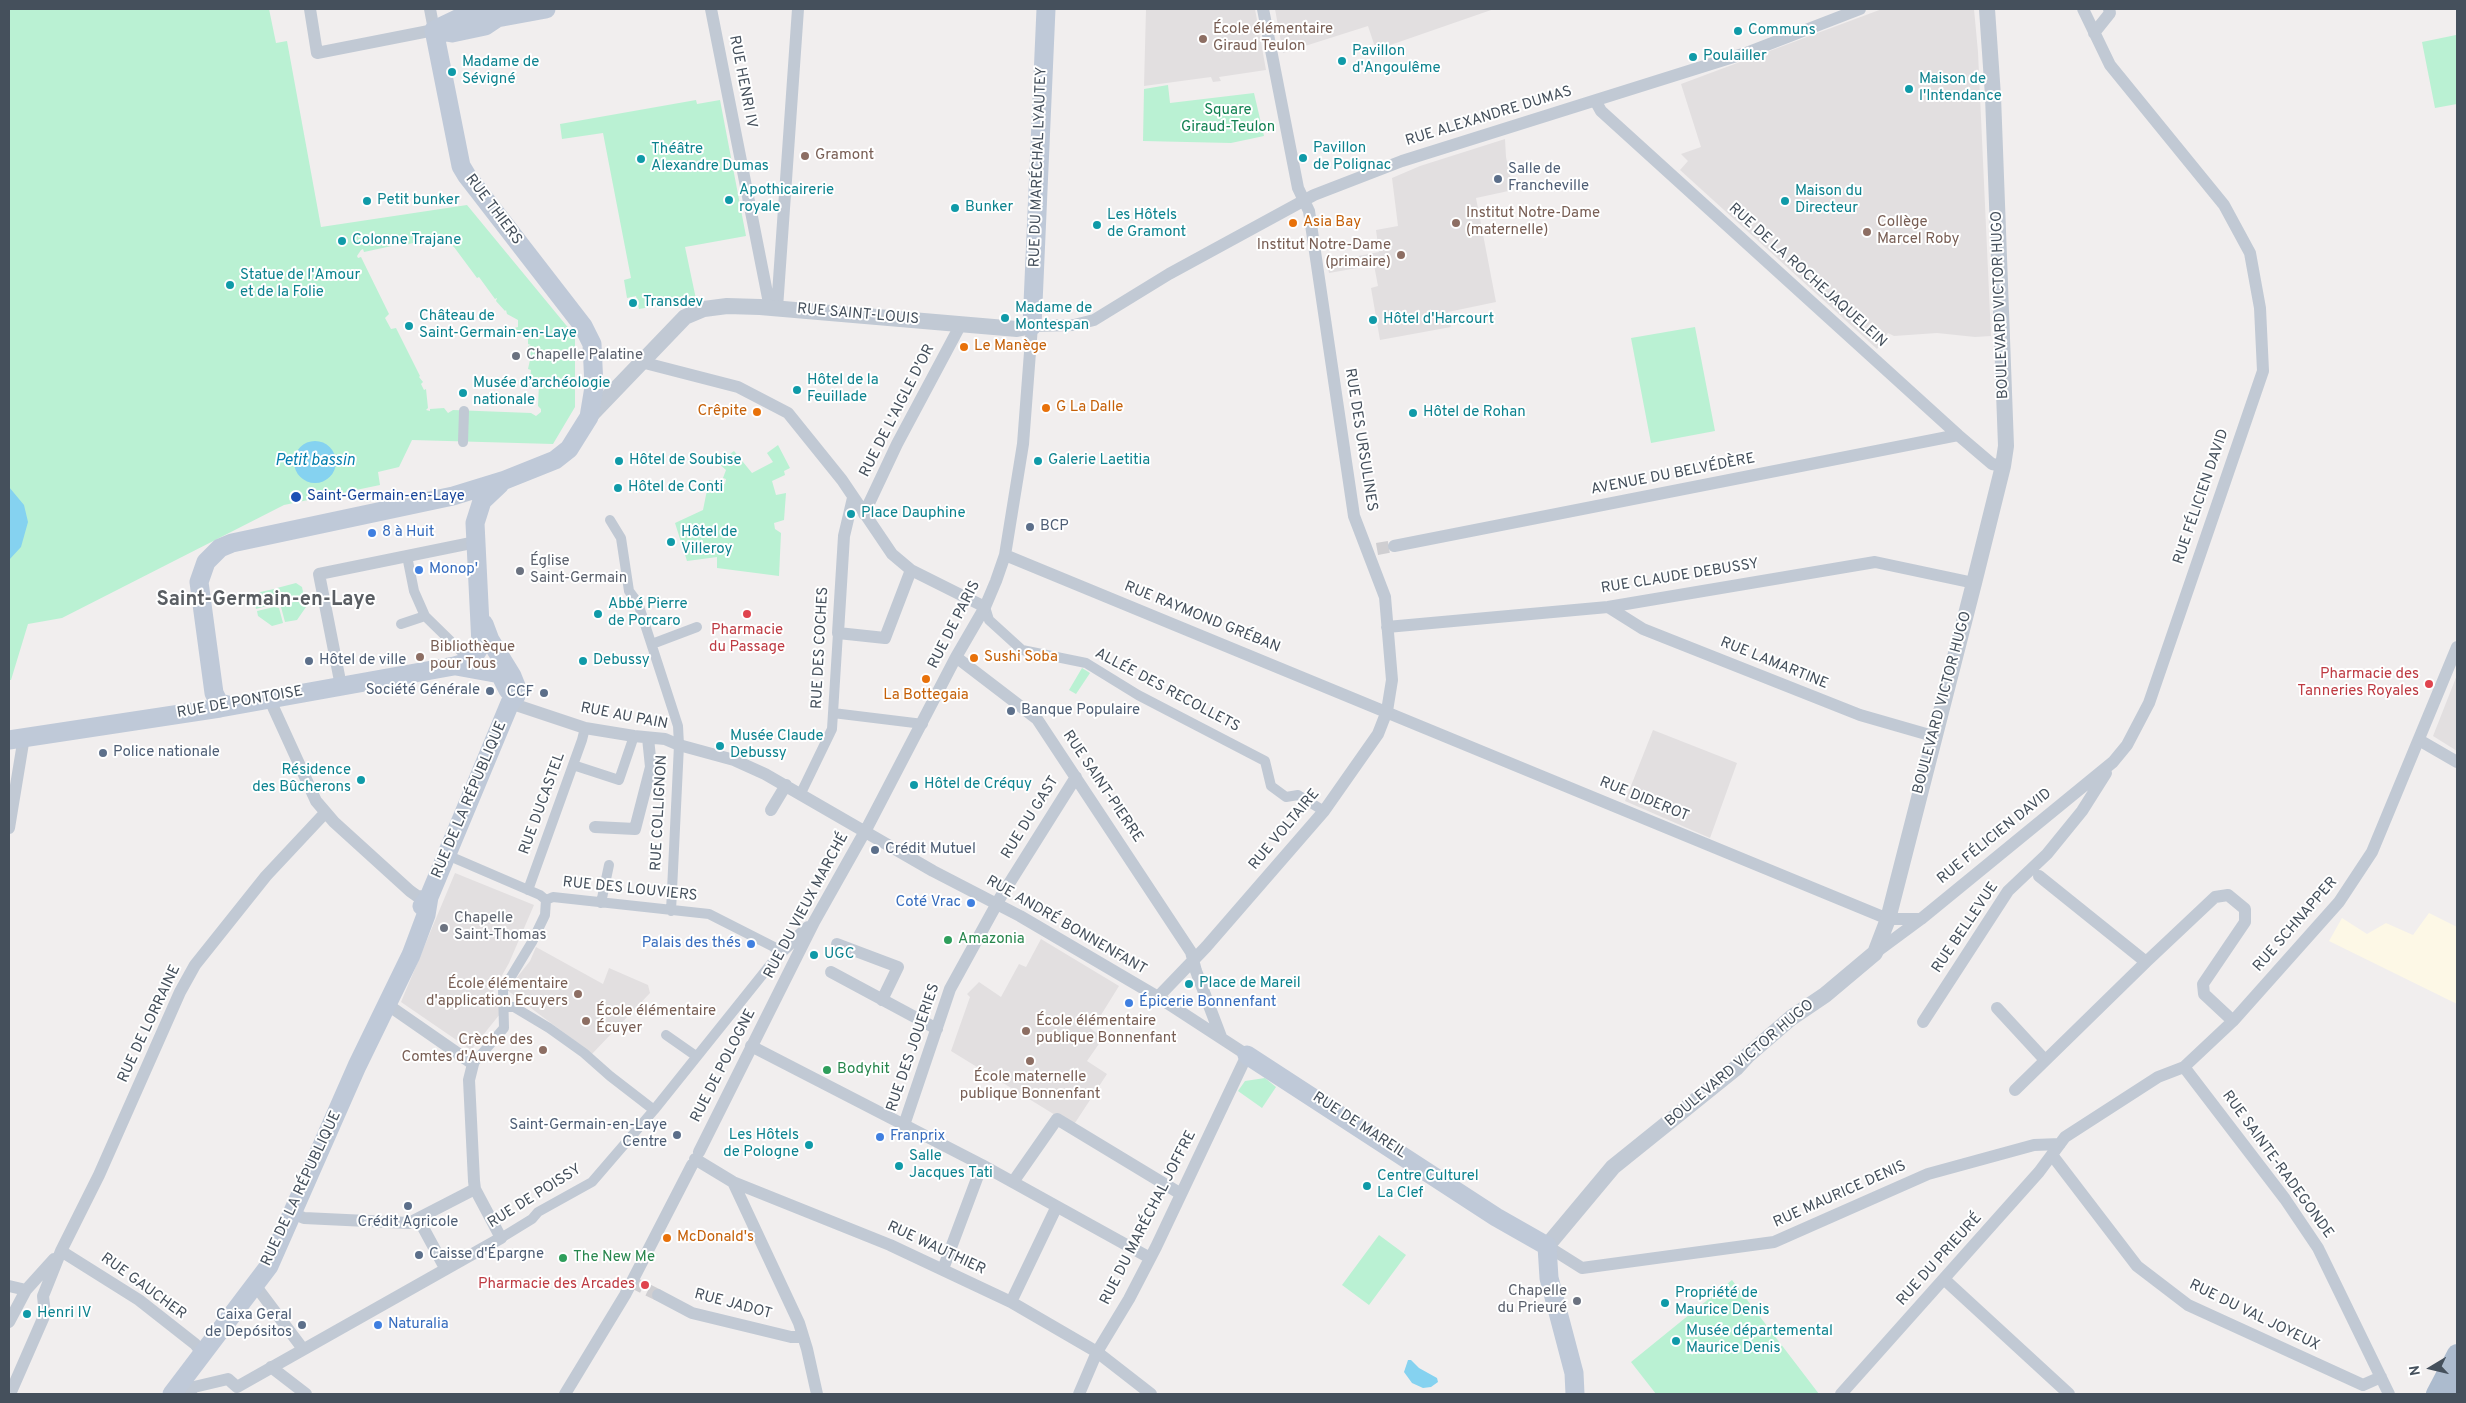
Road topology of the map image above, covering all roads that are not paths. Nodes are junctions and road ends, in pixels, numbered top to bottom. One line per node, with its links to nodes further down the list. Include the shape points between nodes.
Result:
1 (310, 9): 12 (street, via 317,53)
2 (430, 9): 12 (street, RUE THIERS)
3 (546, 9): 12 (main road, via 497,18 485,26 452,33)
4 (711, 9): 16 (street, RUE HENRI IV)
5 (798, 9): 16 (street)
6 (1046, 9): 18 (main road, RUE DU MARÉCHAL LYAUTEY)
7 (1263, 9): 15 (street, RUE DES URSULINES, via 1298,188)
8 (1860, 9): 14 (street, RUE ALEXANDRE DUMAS, via 1746,53)
9 (1987, 9): 26 (street, BOULEVARD VICTOR HUGO, via 2005,406)
10 (2083, 9): 13 (street)
11 (2109, 9): 13 (street, via 2110,14)
12 (434, 30): 20 (main road, RUE THIERS, via 461,166 587,332 594,349)
13 (2094, 33): 67 (street, RUE FÉLICIEN DAVID, via 2110,65 2224,205 2250,253 2260,308 2263,371 2149,703 2127,745)
14 (1596, 102): 15 (street, RUE ALEXANDRE DUMAS, via 1402,161); 24 (street, RUE DE LA ROCHEJAQUELEIN, via 1601,111)
15 (1304, 201): 18 (street, RUE ALEXANDRE DUMAS, via 1169,274 1094,320 1074,325); 45 (street, RUE DES URSULINES, via 1309,211 1354,516 1372,550 1385,597)
16 (774, 308): 17 (street, RUE SAINT-LOUIS); 19 (street, RUE SAINT-LOUIS, via 727,306 704,309 685,317)
17 (961, 324): 18 (street, RUE SAINT-LOUIS, via 1017,329); 30 (street, RUE DE L'AIGLE D'OR)
18 (1032, 326): 35 (street, RUE DE PARIS, via 1023,444)
19 (641, 362): 21 (street); 29 (street, via 738,387 788,413)
20 (594, 369): 21 (street); 23 (main road)
21 (614, 390): 23 (street)
22 (464, 411): 25 (street)
23 (589, 417): 27 (main road, via 569,448 555,460)
24 (1958, 435): 26 (street, RUE DE LA ROCHEJAQUELEIN, via 1992,464); 34 (street, AVENUE DU BELVÉDÈRE)
25 (463, 442)
26 (2003, 466): 38 (street, BOULEVARD VICTOR HUGO)
27 (505, 480): 28 (main road); 32 (main road, via 482,501)
28 (453, 496): 32 (main road, via 467,506); 52 (main road, via 232,543 211,555 202,568 199,582)
29 (853, 498): 30 (street); 46 (street, RUE DES COCHES, via 844,536)
30 (864, 514): 37 (street, via 892,554)
31 (610, 520): 47 (street, RUE COLLIGNON, via 621,538 629,591 638,603)
32 (475, 523): 33 (main road)
33 (476, 542): 36 (street); 42 (main road)
34 (1394, 546)
35 (1005, 555): 40 (street, RUE DE PARIS); 57 (street, RUE RAYMOND GRÉBAN)
36 (407, 556): 41 (street, via 414,591); 51 (street, via 319,574)
37 (911, 570): 40 (street); 46 (street, via 885,638)
38 (1974, 583): 39 (street, RUE CLAUDE DEBUSSY, via 1875,562); 63 (street, BOULEVARD VICTOR HUGO)
39 (1608, 606): 45 (street, RUE CLAUDE DEBUSSY); 63 (street, RUE LAMARTINE, via 1643,629 1860,716)
40 (985, 607): 49 (street, RUE DE PARIS); 74 (street, ALLÉE DES RECOLLETS, via 989,620 1022,650 1086,663 1138,695 1265,761 1271,786 1286,797 1298,794)
41 (425, 616): 43 (street); 50 (street)
42 (481, 617): 50 (main road, via 481,645); 53 (main road, RUE DE LA RÉPUBLIQUE, via 516,686 516,696)
43 (401, 624)
44 (697, 627): 47 (street)
45 (1387, 627): 57 (street, RUE DES URSULINES, via 1392,680)
46 (838, 633): 58 (street, RUE DES COCHES)
47 (652, 644): 66 (street, RUE COLLIGNON, via 672,703)
48 (2457, 647): 65 (street, RUE SCHNAPPER)
49 (956, 657): 59 (street, RUE DE PARIS); 70 (street, RUE SAINT-PIERRE, via 1037,719)
50 (462, 665): 51 (main road, RUE DE PONTOISE); 53 (main road, RUE DE PONTOISE, via 500,674)
51 (340, 686): 54 (main road, RUE DE PONTOISE)
52 (214, 690): 55 (main road, via 219,703); 56 (main road, via 208,703)
53 (508, 694): 60 (street, RUE AU PAIN); 79 (main road, RUE DE LA RÉPUBLIQUE)
54 (269, 698): 55 (main road, RUE DE PONTOISE); 75 (street, via 316,801)
55 (228, 705): 56 (main road, RUE DE PONTOISE)
56 (196, 711): 61 (main road, RUE DE PONTOISE)
57 (1387, 711): 74 (street, RUE VOLTAIRE, via 1378,734); 88 (street, RUE DIDEROT)
58 (833, 713): 59 (street); 72 (street, RUE DES COCHES, via 827,742)
59 (922, 724): 78 (street, RUE DE PARIS)
60 (585, 728): 62 (street, RUE AU PAIN); 69 (street, RUE DUCASTEL)
61 (14, 736): 77 (street)
62 (634, 736): 64 (street, RUE AU PAIN); 69 (street, via 618,780)
63 (1934, 736): 88 (street, BOULEVARD VICTOR HUGO)
64 (648, 738): 66 (street, RUE AU PAIN, via 665,739); 76 (street, via 651,767 635,829)
65 (2419, 740): 68 (street); 103 (street, RUE SCHNAPPER, via 2372,852 2357,878)
66 (679, 746): 71 (street, RUE AU PAIN, via 734,760); 87 (street, RUE COLLIGNON)
67 (2113, 762): 89 (street, RUE FÉLICIEN DAVID); 104 (street, RUE BELLEVUE, via 2082,811 2038,864 2008,891)
68 (2457, 762)
69 (573, 765): 82 (street, RUE DUCASTEL)
70 (1076, 777): 86 (street, RUE DU GAST); 94 (street, RUE SAINT-PIERRE)
71 (786, 785): 72 (street, RUE AU PAIN); 73 (street)
72 (800, 793): 78 (street, RUE AU PAIN)
73 (771, 810)
74 (1324, 811): 94 (street, RUE VOLTAIRE)
75 (326, 813): 83 (street, via 410,891 417,896); 130 (street, RUE DE LORRAINE, via 266,876 195,965)
76 (595, 827)
77 (9, 828)
78 (865, 832): 86 (street, RUE ANDRÉ BONNENFANT); 90 (street, RUE DU VIEUX MARCHÉ)
79 (447, 855): 82 (street, RUE DES LOUVIERS); 83 (main road, RUE DE LA RÉPUBLIQUE)
80 (609, 866): 85 (street)
81 (2039, 876): 95 (street)
82 (528, 890): 84 (street, RUE DES LOUVIERS)
83 (429, 897): 98 (main road, RUE DE LA RÉPUBLIQUE, via 417,914)
84 (546, 900): 85 (street, RUE DES LOUVIERS, via 553,897); 101 (street, via 544,915 532,942 503,990)
85 (601, 902): 87 (street, RUE DES LOUVIERS)
86 (998, 903): 99 (street, RUE ANDRÉ BONNENFANT); 105 (street, RUE DES JOUERIES, via 950,989)
87 (670, 911): 93 (street, RUE DES LOUVIERS, via 709,914 774,947)
88 (1888, 919): 89 (street); 92 (street, BOULEVARD VICTOR HUGO)
89 (1921, 919): 92 (street, RUE FÉLICIEN DAVID)
90 (814, 922): 93 (street, RUE DE POISSY); 97 (street, RUE DU VIEUX MARCHÉ)
91 (837, 944): 100 (street, via 898,968)
92 (1875, 953): 129 (street, BOULEVARD VICTOR HUGO, via 1613,1167)
93 (779, 954): 110 (street, RUE DE POISSY)
94 (1194, 960): 99 (street); 107 (street)
95 (2146, 962): 103 (street, via 2215,897 2228,895 2245,909 2245,922 2203,984 2204,994); 111 (street)
96 (831, 972): 100 (street)
97 (778, 995): 108 (street, RUE DE POLOGNE)
98 (387, 997): 112 (street); 126 (main road, RUE DE LA RÉPUBLIQUE, via 375,1009 357,1066)
99 (1158, 997): 107 (street, RUE ANDRÉ BONNENFANT)
100 (882, 1000): 105 (street)
101 (504, 1007): 112 (street, via 504,1028); 115 (street, via 514,1007 549,1028)
102 (1997, 1008): 111 (street)
103 (2233, 1021): 113 (street, RUE SCHNAPPER)
104 (1924, 1022)
105 (937, 1029): 116 (street, RUE DES JOUERIES)
106 (666, 1035): 110 (street)
107 (1221, 1037): 109 (street, RUE ANDRÉ BONNENFANT)
108 (751, 1046): 116 (street); 119 (street, RUE DE POLOGNE, via 723,1113)
109 (1247, 1055): 124 (street, RUE DU MARÉCHAL JOFFRE); 129 (main road, RUE DE MAREIL)
110 (696, 1056): 115 (street, RUE DE POISSY)
111 (2045, 1060): 114 (street)
112 (473, 1064): 123 (street, via 469,1080)
113 (2184, 1066): 117 (street, RUE SCHNAPPER, via 2158,1077 2065,1137); 147 (street, RUE SAINTE-RADEGONDE, via 2318,1248)
114 (2015, 1090)
115 (654, 1110): 128 (street, RUE DE POISSY, via 592,1182 538,1212)
116 (904, 1125): 120 (street)
117 (2060, 1144): 118 (street, RUE DU PRIEURÉ); 129 (street, RUE MAURICE DENIS, via 2034,1145 1928,1174 1774,1242 1582,1268)
118 (2052, 1155): 134 (street, RUE DU PRIEURÉ); 147 (street, RUE DU VAL JOYEUX, via 2137,1266 2188,1305 2363,1385)
119 (695, 1159): 121 (street, RUE WAUTHIER); 154 (street, RUE DE POLOGNE, via 625,1295)
120 (982, 1165): 122 (street); 133 (street)
121 (733, 1182): 133 (street, RUE WAUTHIER); 141 (street)
122 (1013, 1182): 124 (street, via 1057,1119); 125 (street)
123 (475, 1189): 127 (street); 128 (street)
124 (1180, 1194): 131 (street, RUE DU MARÉCHAL JOFFRE)
125 (1056, 1208): 131 (street); 139 (street)
126 (294, 1214): 127 (street, via 304,1218 400,1223); 135 (main road, RUE DE LA RÉPUBLIQUE, via 269,1266)
127 (418, 1220): 132 (street)
128 (501, 1238): 132 (street, RUE DE POISSY)
129 (1546, 1246): 158 (main road, via 1549,1278 1574,1374)
130 (61, 1251): 137 (street); 144 (street, RUE GAUCHER, via 139,1300); 150 (street, via 43,1296 45,1314)
131 (1150, 1258): 143 (street, RUE DU MARÉCHAL JOFFRE)
132 (445, 1268): 142 (street, RUE DE POISSY)
133 (943, 1269): 139 (street, RUE WAUTHIER)
134 (1944, 1280): 159 (street, RUE DU PRIEURÉ); 160 (street)
135 (255, 1285): 142 (street); 144 (main road, RUE DE LA RÉPUBLIQUE)
136 (9, 1286): 137 (street)
137 (26, 1290): 140 (street)
138 (658, 1294): 141 (street, RUE JADOT, via 692,1313)
139 (1011, 1302): 143 (street, RUE WAUTHIER)
140 (9, 1322)
141 (803, 1337): 155 (street)
142 (303, 1350): 146 (street, RUE DE POISSY)
143 (1096, 1352): 156 (street, RUE DU MARÉCHAL JOFFRE); 157 (street, RUE WAUTHIER)
144 (203, 1354): 151 (main road, RUE DE LA RÉPUBLIQUE)
145 (2457, 1354): 162 (main road)
146 (271, 1367): 148 (street, RUE DE POISSY); 153 (street)
147 (2381, 1377): 161 (street, RUE SAINTE-RADEGONDE)
148 (233, 1387): 152 (street, RUE DE POISSY, via 194,1387)
149 (2457, 1387): 163 (main road)
150 (10, 1394)
151 (172, 1394)
152 (188, 1394)
153 (306, 1394)
154 (565, 1394)
155 (817, 1394)
156 (1079, 1394)
157 (1151, 1394)
158 (1575, 1394)
159 (1841, 1394)
160 (2069, 1394)
161 (2389, 1394)
162 (2436, 1394)
163 (2453, 1394)

